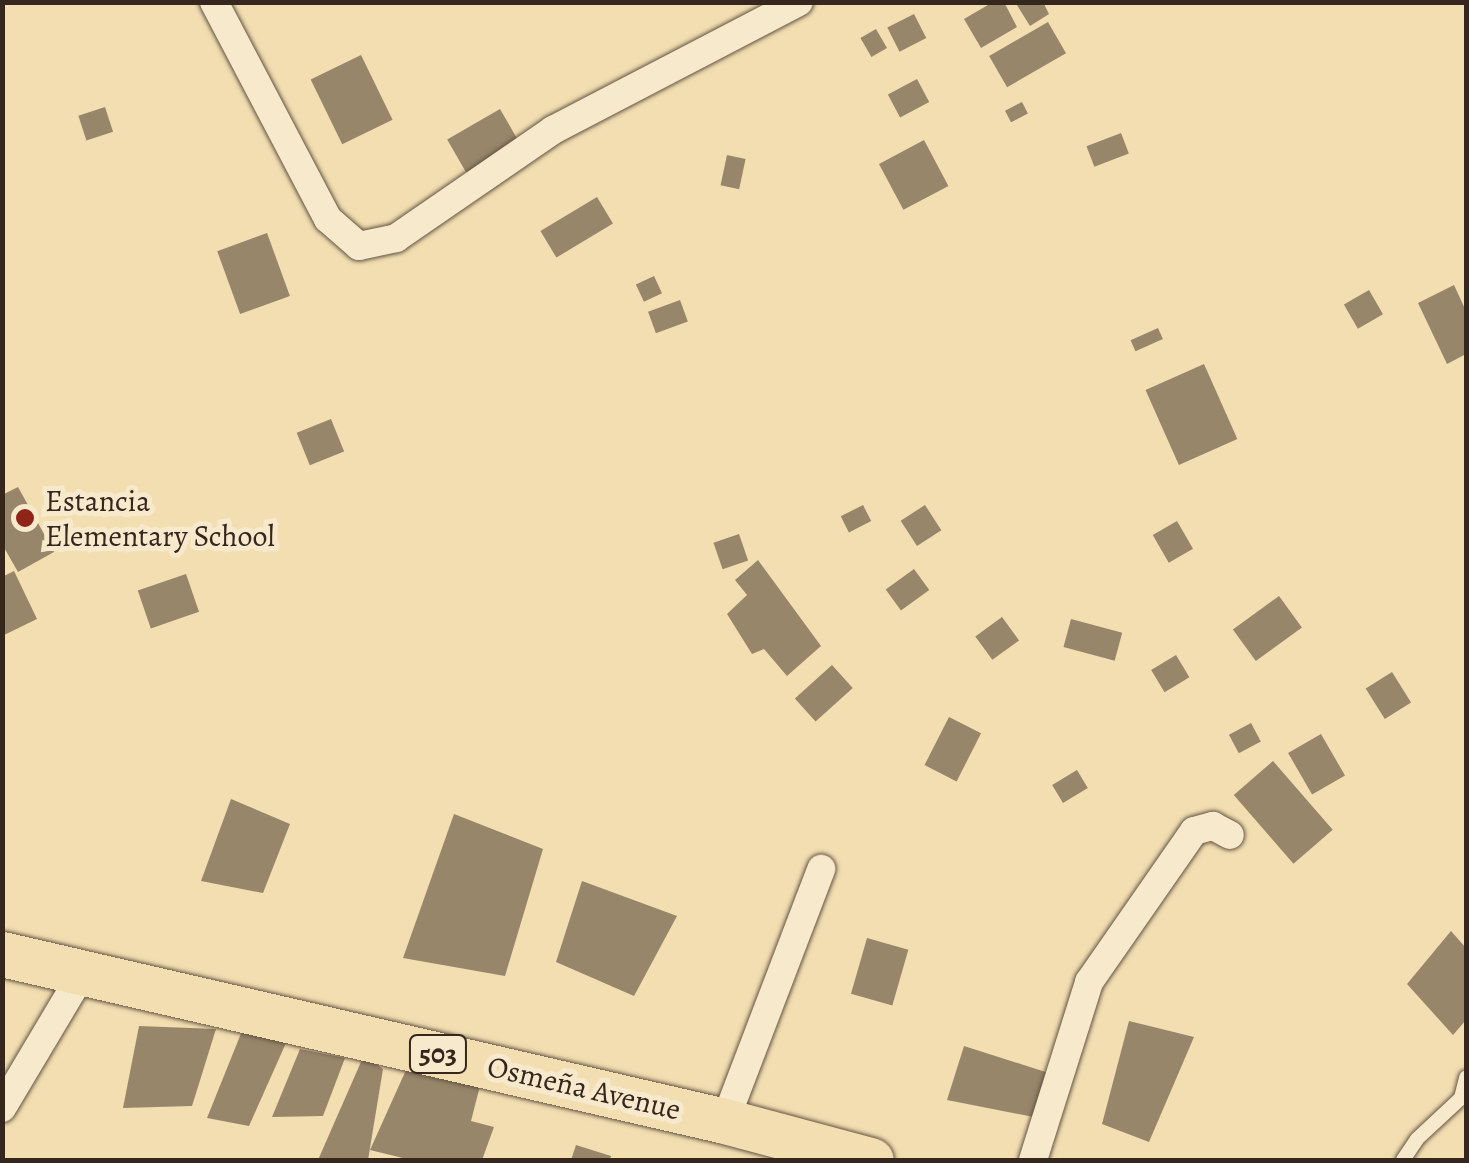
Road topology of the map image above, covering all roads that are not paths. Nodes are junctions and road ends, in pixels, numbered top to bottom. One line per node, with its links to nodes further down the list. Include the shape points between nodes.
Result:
1 (214, 2): 2 (street, via 328,219 359,246 396,238 553,130)
2 (799, 2)
3 (1230, 836): 12 (street, via 1213,826 1194,832 1089,982)
4 (821, 869): 9 (street)
5 (2, 954): 6 (main road, Osmeña Avenue / 503)
6 (84, 972): 8 (street); 9 (main road, Osmeña Avenue / 503)
7 (1466, 1078): 13 (lane, via 1461,1098)
8 (2, 1108)
9 (725, 1121): 10 (main road, Osmeña Avenue / 503)
10 (803, 1152): 11 (main road, Osmeña Avenue / 503)
11 (871, 1160)
12 (1033, 1160)
13 (1403, 1160)

